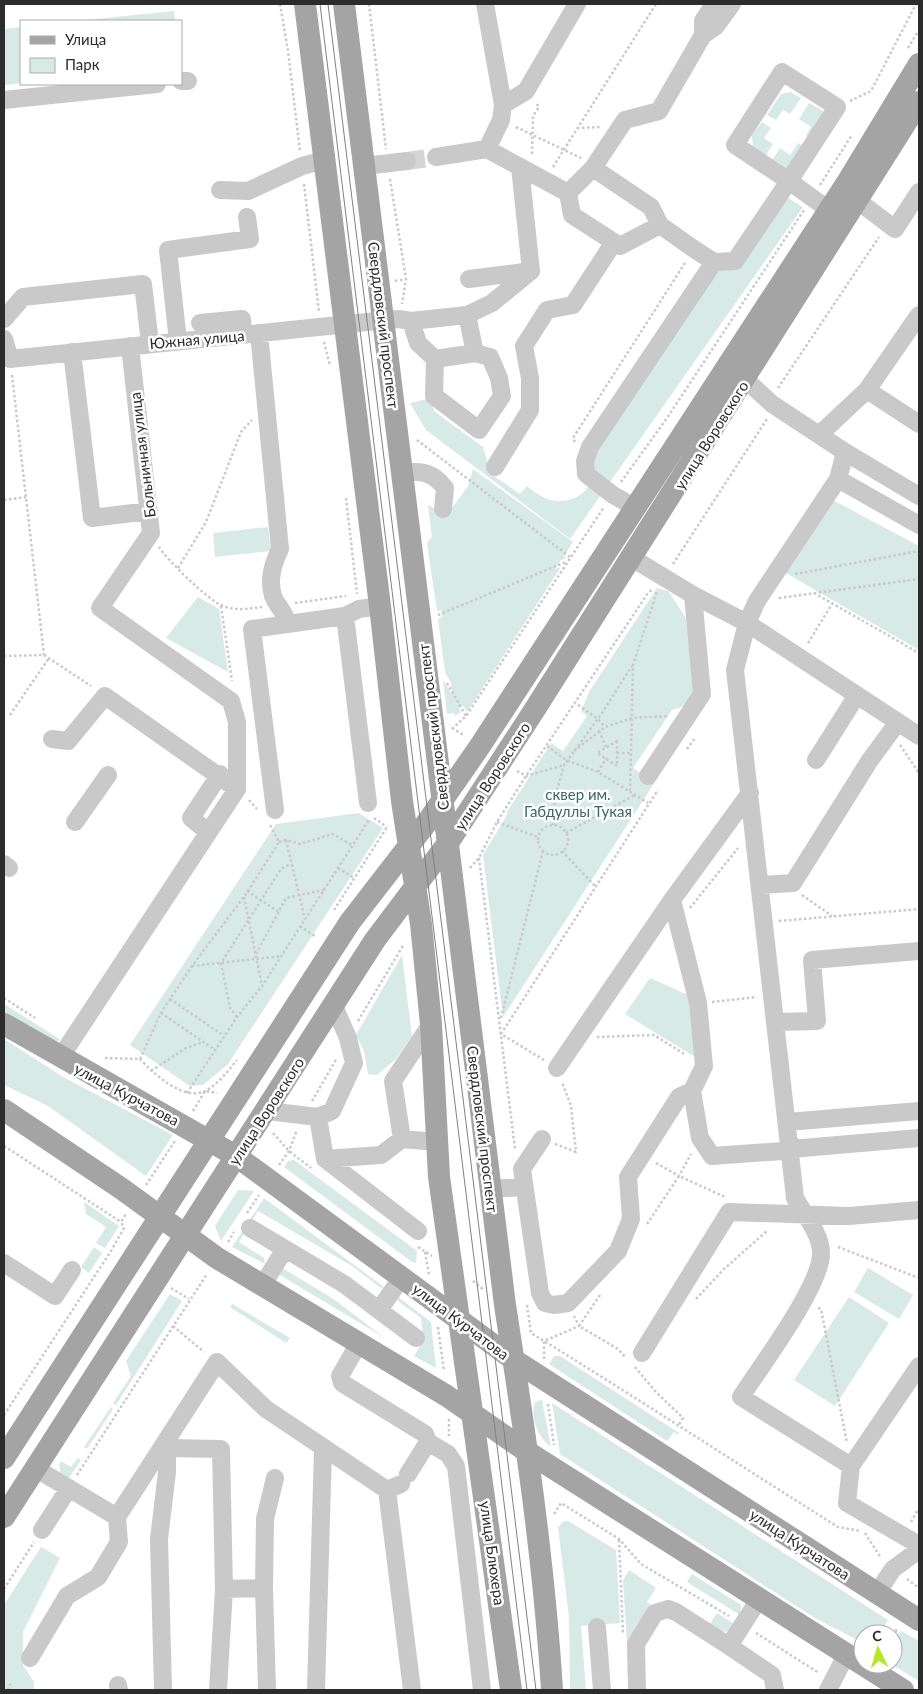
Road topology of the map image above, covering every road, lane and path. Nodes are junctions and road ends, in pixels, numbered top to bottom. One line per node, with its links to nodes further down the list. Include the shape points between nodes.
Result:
1 (280, 4): 28 (path)
2 (305, 4): 25 (main road)
3 (344, 4): 29 (main road, Свердловский проспект)
4 (369, 4): 27 (path)
5 (485, 4): 19 (street)
6 (577, 4): 15 (street)
7 (656, 4): 23 (path)
8 (714, 4): 12 (street, via 703,21)
9 (732, 4): 12 (street, via 716,26)
10 (916, 4): 18 (path, via 871,91)
11 (919, 30): 13 (path)
12 (703, 35): 30 (street, via 659,111 625,120)
13 (911, 60): 37 (main road, улица Воровского)
14 (147, 85): 16 (street)
15 (526, 91): 19 (street); 21 (path, via 539,106 533,116)
16 (4, 100)
17 (919, 102): 36 (main road, улица Воровского)
18 (837, 107): 32 (street); 32 (street, via 782,72 735,145)
19 (502, 112): 21 (path); 22 (street)
20 (857, 128): 37 (path)
21 (532, 135): 23 (path); 31 (path)
22 (487, 149): 24 (street); 31 (street)
23 (563, 150): 30 (path); 31 (path)
24 (436, 157)
25 (325, 160): 28 (street); 51 (main road)
26 (407, 161): 27 (street)
27 (388, 164): 29 (street); 49 (path, via 406,280)
28 (302, 166): 33 (street, via 248,191); 52 (path)
29 (365, 166): 49 (main road, Свердловский проспект)
30 (594, 166): 35 (street); 40 (street, via 651,207)
31 (532, 174): 35 (street); 44 (street)
32 (789, 180): 37 (street); 43 (street, via 735,261)
33 (220, 190)
34 (919, 192): 38 (street, via 895,229)
35 (568, 194): 41 (street, via 572,215)
36 (858, 202): 38 (street); 63 (main road, улица Воровского)
37 (820, 204): 76 (path); 80 (main road, улица Воровского)
38 (879, 217): 66 (path, via 879,236 778,389)
39 (247, 218): 55 (street, via 250,239 168,250)
40 (660, 225): 41 (street, via 620,246); 42 (street)
41 (614, 242): 72 (street, via 573,305 547,310 524,346 530,378 530,410)
42 (694, 249): 43 (street); 71 (path, via 573,438)
43 (714, 262): 71 (street, via 590,447)
44 (531, 271): 45 (street); 46 (street, Южная улица, via 492,303)
45 (469, 279)
46 (467, 315): 49 (street, Южная улица); 59 (street)
47 (919, 315): 64 (street)
48 (4, 319): 56 (street, via 23,297 143,284)
49 (398, 320): 51 (street, Южная улица); 61 (street); 73 (main road, Свердловский проспект)
50 (200, 323): 53 (street, via 242,320)
51 (345, 324): 52 (street, Южная улица); 99 (main road)
52 (321, 327): 53 (street, Южная улица); 62 (path)
53 (251, 334): 55 (street, Южная улица); 65 (street)
54 (4, 340): 60 (street)
55 (178, 341): 56 (street, Южная улица)
56 (150, 344): 57 (street, Южная улица)
57 (130, 346): 58 (street, Южная улица); 82 (street, Больничная улица)
58 (72, 352): 60 (street, Южная улица); 82 (street, via 92,518)
59 (475, 353): 61 (street); 61 (street, via 490,358 499,378 502,396 479,430 434,396)
60 (10, 359): 78 (path)
61 (435, 359)
62 (332, 374)
63 (746, 380): 66 (street); 87 (main road, улица Воровского)
64 (867, 390): 67 (street); 68 (street)
65 (266, 404): 89 (path, via 240,432 206,522); 97 (street, via 280,550 271,569 273,596)
66 (772, 404): 68 (street); 90 (path, via 767,418)
67 (919, 424)
68 (820, 434): 70 (street)
69 (410, 435): 86 (path)
70 (845, 452): 74 (street); 77 (street)
71 (585, 461): 76 (street, via 586,474)
72 (496, 467)
73 (402, 472): 81 (street, via 428,472 438,479 445,488); 128 (main road, Свердловский проспект)
74 (838, 479): 83 (street); 91 (street)
75 (345, 489): 99 (path)
76 (612, 494): 80 (street); 86 (path)
77 (919, 496)
78 (26, 497): 79 (path); 104 (path)
79 (4, 500)
80 (636, 508): 129 (main road, улица Воровского)
81 (443, 509)
82 (149, 512): 84 (street, Больничная улица)
83 (919, 525)
84 (151, 533): 89 (path, via 166,558); 113 (street, Больничная улица, via 100,608)
85 (919, 550): 91 (path)
86 (570, 557): 88 (path)
87 (632, 558): 90 (street); 137 (main road, улица Воровского)
88 (568, 561): 100 (path); 116 (path)
89 (178, 569): 98 (path)
90 (664, 577): 94 (street)
91 (770, 579): 95 (street)
92 (919, 579): 93 (path)
93 (812, 593): 95 (path); 96 (path)
94 (692, 595): 102 (street); 120 (street, via 702,694)
95 (757, 601): 102 (street)
96 (832, 604): 103 (path); 106 (path)
97 (279, 605): 98 (path, via 238,610); 99 (path); 101 (street, via 286,613)
98 (221, 606): 113 (path, via 230,674 236,694)
99 (360, 606): 101 (street); 153 (street); 166 (main road)
100 (433, 617)
101 (287, 624): 112 (street, via 252,629)
102 (747, 624): 106 (street); 149 (street, via 735,670)
103 (919, 653)
104 (44, 654): 105 (path); 107 (path)
105 (4, 656)
106 (799, 657): 110 (street)
107 (50, 658): 111 (path); 115 (path)
108 (633, 665): 114 (path, via 659,585 648,593); 117 (path); 118 (path)
109 (443, 676): 116 (path)
110 (857, 695): 123 (street); 139 (street)
111 (105, 696): 127 (street, via 68,741); 143 (street)
112 (260, 697): 113 (street); 154 (street)
113 (232, 701): 147 (street, via 237,722)
114 (574, 702): 118 (path); 130 (path)
115 (10, 715)
116 (466, 716): 122 (path)
117 (632, 718): 120 (path, via 667,715); 121 (path); 135 (path)
118 (598, 719): 121 (path); 133 (path)
119 (446, 723): 122 (path)
120 (683, 724): 146 (street)
121 (605, 727): 124 (path)
122 (453, 728): 128 (path); 129 (path)
123 (895, 728): 125 (street); 142 (path); 173 (street, via 870,760 793,883)
124 (599, 731): 131 (path); 133 (path)
125 (919, 736)
126 (695, 738): 132 (path)
127 (52, 739)
128 (435, 746): 151 (main road, Свердловский проспект)
129 (480, 746): 151 (main road, улица Воровского)
130 (547, 746): 138 (path); 145 (path)
131 (606, 747): 134 (path, via 617,741); 136 (path, via 597,752)
132 (685, 752)
133 (571, 753): 138 (path)
134 (617, 753): 135 (path); 136 (path, via 617,766)
135 (631, 754): 148 (path)
136 (606, 758): 141 (path)
137 (502, 760): 145 (path); 164 (main road, улица Воровского)
138 (566, 760): 140 (path); 141 (path)
139 (816, 760)
140 (564, 765): 145 (path); 158 (path, via 555,798)
141 (598, 772): 148 (path)
142 (919, 773)
143 (220, 774): 147 (street); 159 (street, via 191,818)
144 (108, 775): 155 (street)
145 (526, 776): 156 (path)
146 (653, 782): 152 (path)
147 (237, 789): 154 (path); 159 (street)
148 (630, 791): 150 (path)
149 (750, 793): 175 (street); 182 (street)
150 (636, 795): 152 (path); 160 (path)
151 (442, 802): 164 (main road, Свердловский проспект); 166 (main road, улица Воровского)
152 (648, 803): 177 (path)
153 (369, 810): 172 (path, via 387,827)
154 (268, 815): 163 (path)
155 (74, 822)
156 (497, 822): 161 (path); 176 (path, via 479,858)
157 (366, 825): 165 (path)
158 (553, 825): 160 (path); 161 (path, via 544,828)
159 (208, 832): 222 (street)
160 (566, 833): 169 (path, via 567,843)
161 (538, 837): 168 (path)
162 (286, 840): 163 (path); 165 (path, via 300,844 333,834); 170 (path)
163 (279, 842): 179 (path)
164 (448, 843): 174 (main road, улица Воровского); 176 (main road, Свердловский проспект)
165 (353, 846): 171 (path)
166 (410, 846): 174 (main road); 238 (main road, улица Воровского, via 350,922)
167 (739, 847): 191 (path)
168 (544, 851): 169 (path, via 552,854); 210 (path)
169 (562, 851): 177 (path)
170 (291, 864): 180 (path); 183 (path, via 281,870)
171 (338, 868): 172 (path); 178 (path)
172 (354, 878): 186 (path)
173 (786, 884): 175 (street); 187 (path)
174 (415, 885): 192 (main road); 207 (main road, улица Воровского, via 375,940)
175 (761, 885): 190 (street)
176 (453, 886): 250 (main road, Свердловский проспект)
177 (595, 887): 225 (path, via 501,1034)
178 (324, 890): 180 (path); 188 (path)
179 (247, 891): 181 (path); 183 (path)
180 (299, 895): 185 (path, via 286,898); 188 (path)
181 (244, 897): 189 (path); 201 (path)
182 (672, 900): 191 (street); 216 (street)
183 (262, 901): 185 (path); 189 (path)
184 (919, 909): 187 (path)
185 (279, 912): 198 (path)
186 (329, 917)
187 (832, 917): 190 (path)
188 (305, 919): 193 (path)
189 (248, 920): 198 (path); 200 (path)
190 (765, 922): 212 (street)
191 (678, 923): 206 (street)
192 (421, 924): 214 (main road); 217 (path, via 396,954)
193 (300, 926): 195 (path); 199 (path)
194 (321, 930): 195 (path)
195 (316, 937): 196 (path)
196 (311, 945)
197 (919, 950): 212 (street, via 812,960 817,1021)
198 (256, 956): 199 (path); 200 (path); 202 (path)
199 (282, 956): 202 (path)
200 (221, 963): 201 (path); 209 (path, via 230,1008)
201 (192, 966): 205 (path)
202 (262, 986): 209 (path)
203 (766, 996): 206 (path)
204 (4, 998): 211 (path)
205 (170, 999): 208 (path); 215 (path)
206 (698, 1003): 224 (street)
207 (334, 1006): 217 (street); 231 (main road, улица Воровского)
208 (161, 1013): 218 (path); 223 (path)
209 (237, 1017): 215 (path)
210 (500, 1019)
211 (41, 1022)
212 (777, 1022): 234 (street)
213 (4, 1024): 222 (main road, улица Курчатова)
214 (431, 1024): 239 (street, via 393,1081); 241 (main road)
215 (224, 1036): 219 (path)
216 (580, 1037): 224 (path, via 654,1035); 225 (street)
217 (348, 1038): 233 (path); 233 (street, via 354,1062 332,1111)
218 (203, 1042): 219 (path); 226 (path, via 186,1048)
219 (215, 1050): 227 (path)
220 (242, 1052): 228 (path)
221 (100, 1056): 223 (path)
222 (60, 1058): 235 (main road, улица Курчатова)
223 (140, 1060): 226 (path)
224 (704, 1066): 229 (street)
225 (557, 1068): 240 (path, via 571,1106 576,1152)
226 (151, 1070): 227 (path)
227 (187, 1092): 228 (path)
228 (205, 1092): 235 (path)
229 (692, 1092): 236 (street); 244 (street, via 679,1097)
230 (4, 1110): 252 (main road)
231 (267, 1111): 233 (street); 245 (main road, улица Воровского)
232 (919, 1111): 234 (street)
233 (311, 1116): 246 (street); 248 (path)
234 (788, 1122): 243 (street)
235 (185, 1125): 238 (main road, улица Курчатова); 252 (path)
236 (700, 1138): 243 (street, via 712,1156 783,1151); 247 (path)
237 (919, 1138): 243 (street)
238 (210, 1139): 245 (main road, улица Курчатова); 255 (main road, улица Воровского)
239 (402, 1139): 241 (street); 246 (street, via 381,1155)
240 (542, 1139): 249 (street, via 522,1169)
241 (437, 1142): 276 (main road, via 451,1267)
242 (4, 1146): 257 (path)
243 (791, 1146): 256 (street, via 796,1198)
244 (642, 1154): 247 (path); 249 (street, via 628,1176 631,1219 618,1251 568,1303 544,1303 540,1293)
245 (236, 1156): 248 (main road, улица Курчатова); 261 (main road, улица Воровского)
246 (325, 1160): 260 (street)
247 (679, 1176): 251 (path); 259 (path)
248 (269, 1180): 258 (path); 268 (main road, улица Курчатова)
249 (524, 1187): 250 (street)
250 (491, 1189): 281 (main road, Свердловский проспект)
251 (729, 1199)
252 (137, 1200): 255 (main road); 257 (path)
253 (919, 1210): 256 (street)
254 (784, 1215): 256 (street); 274 (path); 280 (street, via 729,1212)
255 (160, 1216): 261 (main road); 291 (main road, улица Воровского)
256 (805, 1216): 262 (street)
257 (121, 1222): 285 (path, via 124,1228 111,1250)
258 (244, 1225): 263 (street); 265 (path)
259 (646, 1226)
260 (418, 1231)
261 (185, 1237): 265 (main road); 295 (main road, улица Воровского)
262 (818, 1238): 269 (path); 272 (street, via 821,1266)
263 (284, 1249): 270 (street); 275 (street, via 344,1284)
264 (425, 1252): 273 (path)
265 (217, 1258): 270 (main road); 277 (path)
266 (4, 1263): 267 (street, via 55,1296)
267 (72, 1270)
268 (402, 1277): 273 (main road, улица Курчатова); 275 (street)
269 (919, 1278)
270 (262, 1286): 279 (main road)
271 (601, 1293): 287 (path, via 579,1326 618,1349 683,1418)
272 (804, 1298): 294 (path, via 821,1309); 294 (street, via 741,1397)
273 (434, 1301): 276 (main road, улица Курчатова); 284 (path)
274 (691, 1304)
275 (379, 1310): 278 (street)
276 (461, 1321): 281 (main road, улица Курчатова); 286 (main road)
277 (173, 1326): 282 (path); 298 (path)
278 (416, 1338)
279 (359, 1343): 284 (main road); 288 (street, via 340,1376 342,1383 425,1434)
280 (642, 1352)
281 (514, 1360): 292 (main road, Свердловский проспект); 309 (main road, улица Курчатова)
282 (217, 1362): 289 (street); 290 (street, via 266,1409)
283 (919, 1366): 294 (street)
284 (447, 1396): 286 (main road); 293 (path)
285 (4, 1415)
286 (474, 1415): 292 (main road); 327 (main road, улица Блюхера)
287 (678, 1426)
288 (428, 1442): 293 (street); 297 (street)
289 (167, 1444): 301 (street); 308 (street, via 221,1449); 321 (street, via 159,1539)
290 (323, 1449): 297 (street); 324 (street)
291 (6, 1450)
292 (526, 1451): 310 (main road); 328 (main road, via 547,1618)
293 (448, 1454): 326 (street, via 456,1466)
294 (851, 1466): 304 (street, via 847,1503)
295 (35, 1468): 298 (street); 300 (main road, улица Воровского)
296 (275, 1478): 306 (street, via 265,1519)
297 (398, 1483): 325 (street)
298 (69, 1488): 301 (street); 302 (street)
299 (554, 1514): 303 (path, via 561,1503)
300 (4, 1517)
301 (117, 1518): 317 (street, via 120,1542 98,1577 67,1596)
302 (42, 1530): 307 (path)
303 (619, 1539): 312 (path, via 641,1564); 314 (path)
304 (919, 1545)
305 (919, 1550): 309 (street, via 894,1569)
306 (264, 1588): 308 (street); 323 (street)
307 (4, 1589)
308 (224, 1589): 322 (street)
309 (877, 1594): 311 (main road, улица Курчатова)
310 (759, 1599): 312 (street); 316 (main road)
311 (919, 1620)
312 (743, 1625): 315 (street); 319 (path)
313 (597, 1627): 329 (street)
314 (624, 1642)
315 (729, 1646): 330 (street, via 676,1612 661,1610 655,1613 636,1644); 331 (street, via 772,1675)
316 (846, 1655): 319 (street); 332 (main road)
317 (30, 1658)
318 (10, 1684): 320 (path)
319 (829, 1686)
320 (8, 1690)
321 (163, 1690)
322 (218, 1690)
323 (267, 1690)
324 (316, 1690)
325 (412, 1690)
326 (482, 1690)
327 (511, 1690)
328 (552, 1690)
329 (602, 1690)
330 (637, 1690)
331 (774, 1690)
332 (903, 1690)

